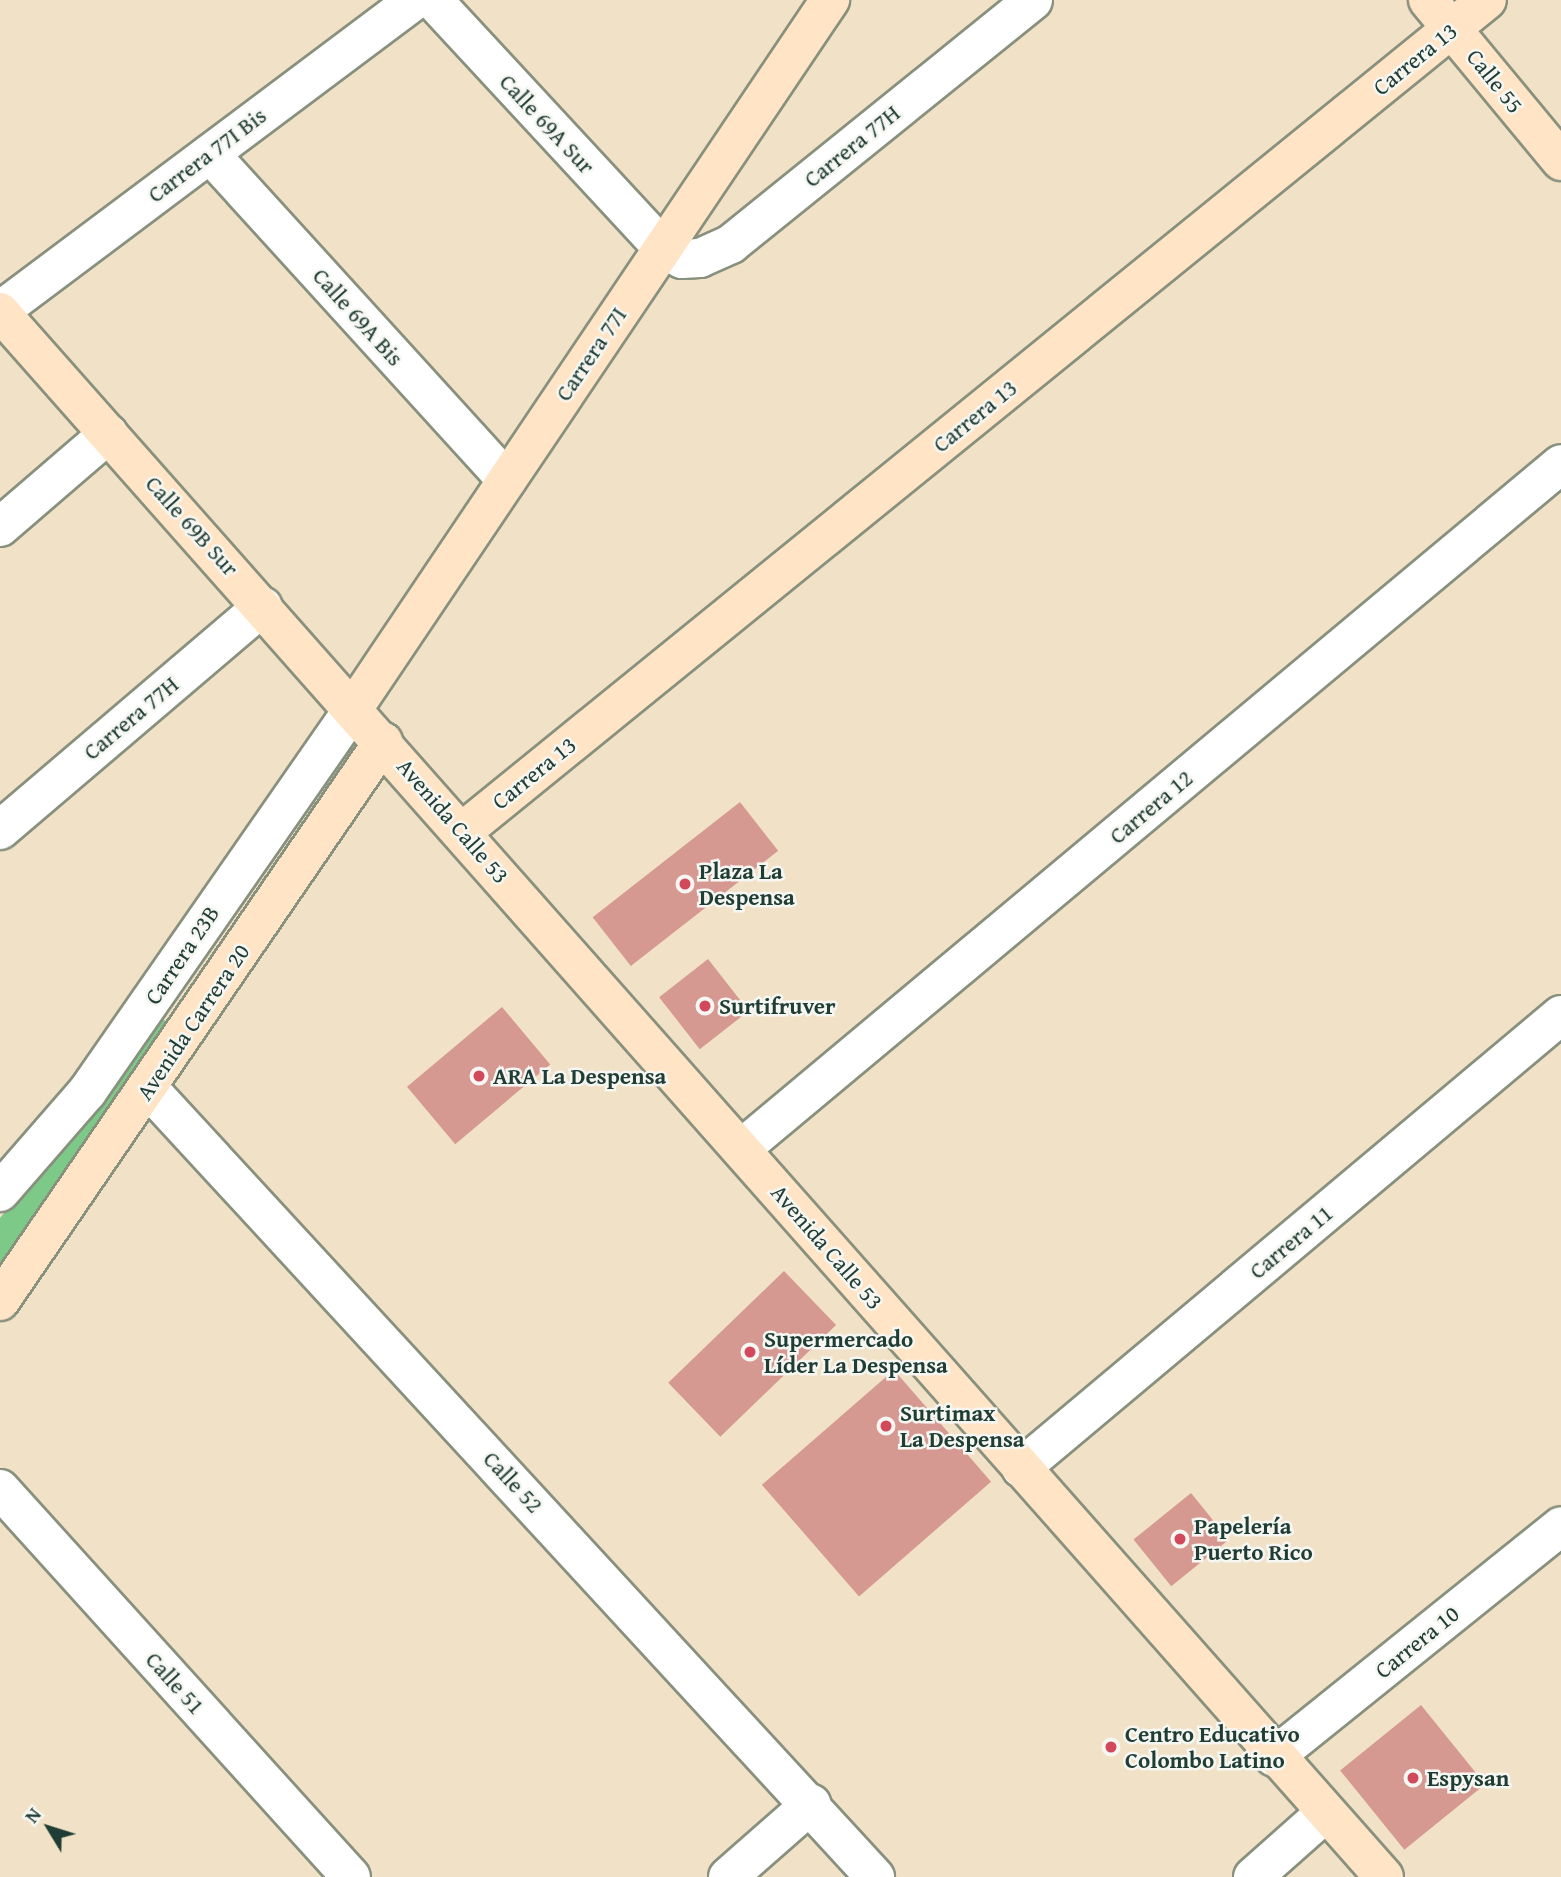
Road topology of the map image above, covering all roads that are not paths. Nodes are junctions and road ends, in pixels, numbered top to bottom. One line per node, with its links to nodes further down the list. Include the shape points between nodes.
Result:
1 (415, 0): 8 (street, Carrera 77I Bis)
2 (433, 0): 10 (street, Calle 69A Sur)
3 (830, 0): 10 (street, Carrera 77I)
4 (1033, 0): 10 (street, Carrera 77H, via 731,243 700,258 681,259)
5 (1428, 0): 7 (street, Calle 55)
6 (1487, 0): 7 (street, Carrera 13)
7 (1452, 29): 9 (street, Calle 55); 20 (street, Carrera 13)
8 (210, 154): 11 (street, Carrera 77I Bis); 14 (street, Calle 69A Bis)
9 (1561, 161)
10 (662, 247): 14 (street, Carrera 77I)
11 (0, 311): 12 (street, Calle 69B Sur)
12 (108, 434): 15 (street); 16 (street, Calle 69B Sur)
13 (1561, 464): 23 (street, Carrera 12)
14 (507, 480): 17 (street, Carrera 77I)
15 (0, 527)
16 (263, 606): 17 (street, Calle 69B Sur); 19 (street, Carrera 77H)
17 (353, 709): 18 (street, Calle 69B Sur); 24 (street, Carrera 23B, via 87,1092)
18 (383, 742): 20 (street, Avenida Calle 53); 22 (street, Avenida Carrera 20)
19 (0, 830)
20 (462, 832): 23 (street, Avenida Calle 53)
21 (1561, 1015): 26 (street, Carrera 11)
22 (149, 1088): 25 (street, Avenida Carrera 20); 30 (street, Calle 52)
23 (741, 1149): 26 (street, Avenida Calle 53)
24 (0, 1192)
25 (0, 1301)
26 (1021, 1468): 29 (street, Avenida Calle 53)
27 (0, 1489): 32 (street, Calle 51)
28 (1561, 1526): 29 (street, Carrera 10)
29 (1274, 1757): 31 (street, Avenida Calle 53)
30 (811, 1804): 33 (street); 34 (street, Calle 52)
31 (1324, 1814): 35 (street); 36 (street, Avenida Calle 53)
32 (351, 1877)
33 (728, 1877)
34 (875, 1877)
35 (1253, 1877)
36 (1384, 1877)

